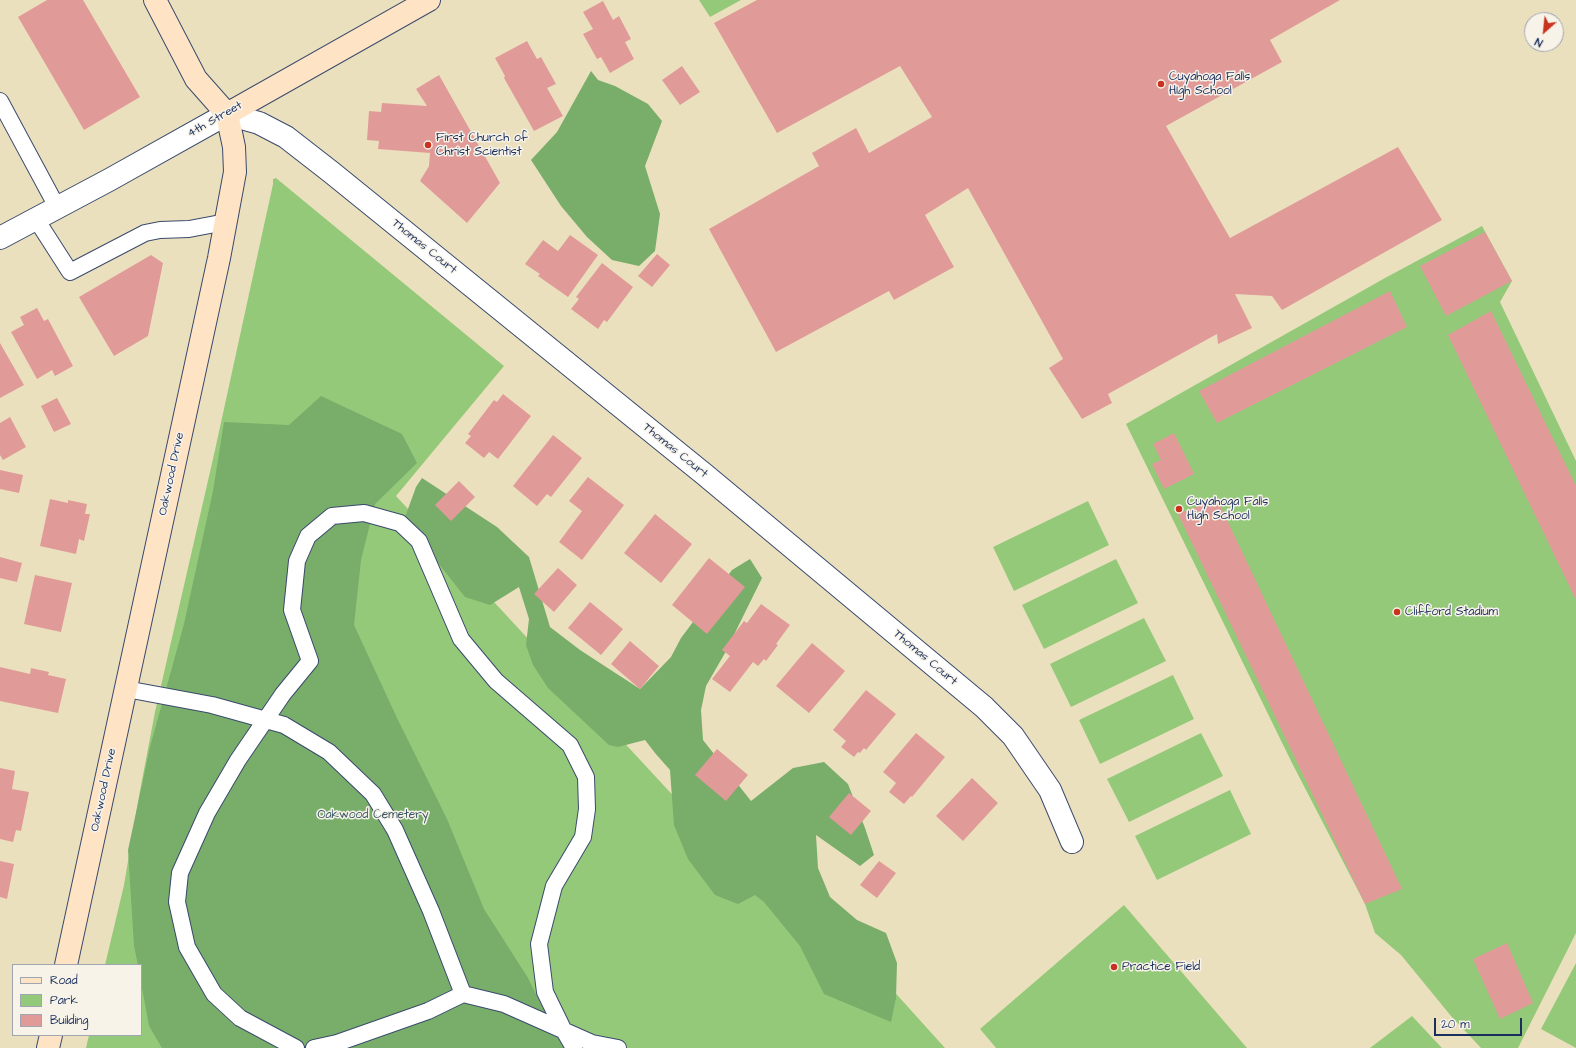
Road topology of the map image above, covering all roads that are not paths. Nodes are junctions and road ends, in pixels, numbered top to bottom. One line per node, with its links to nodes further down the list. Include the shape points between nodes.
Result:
1 (155, 0): 4 (street, Oakwood Drive, via 196,79)
2 (429, 0): 4 (street, 4th Street)
3 (0, 101): 5 (lane)
4 (227, 114): 5 (street, 4th Street); 7 (street, Oakwood Drive, via 234,147 235,172); 11 (street, Thomas Court, via 259,123 286,137 331,172 716,484 984,708 1013,736 1050,790)
5 (58, 207): 6 (street, 4th Street)
6 (36, 219): 7 (lane, via 70,272 145,233); 8 (street, 4th Street)
7 (226, 222): 9 (street, Oakwood Drive)
8 (0, 238)
9 (126, 689): 10 (lane, via 212,705); 12 (street, Oakwood Drive)
10 (265, 720): 13 (lane, via 284,725 329,752 373,794 395,830 431,911); 14 (lane, via 310,661 292,610 297,561 308,536 332,516 364,513 400,523 419,541 461,639 496,681 570,745 586,776 587,810 583,837 554,886 539,944 545,992); 17 (lane, via 207,813 180,873 177,902 187,947 214,994 240,1018)
11 (1072, 842)
12 (66, 964)
13 (463, 994): 14 (lane, via 504,1004); 18 (lane, via 428,1012 337,1043)
14 (563, 1029): 19 (lane); 20 (lane, via 592,1042)
15 (51, 1036): 16 (street)
16 (48, 1048)
17 (296, 1048)
18 (314, 1048)
19 (574, 1048)
20 (618, 1048)

